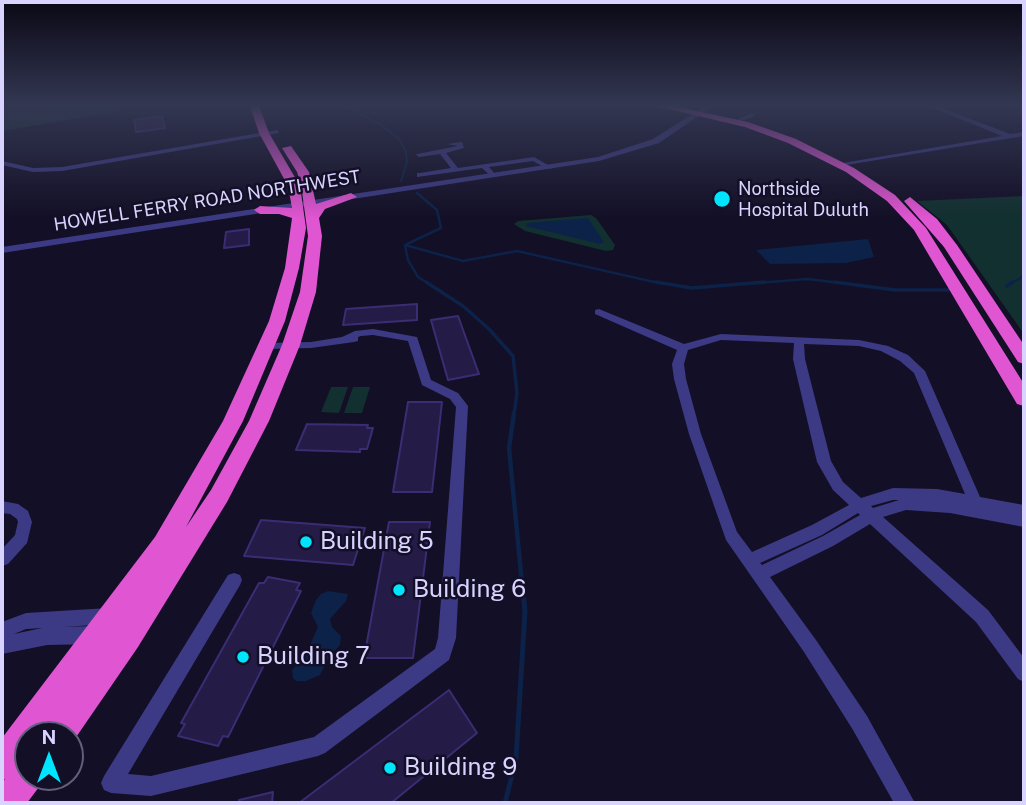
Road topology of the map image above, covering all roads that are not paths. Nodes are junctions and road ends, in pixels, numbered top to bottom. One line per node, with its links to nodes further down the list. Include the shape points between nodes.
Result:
1 (205, 144): 11 (street, via 62,169 33,170)
2 (271, 144): 19 (highway)
3 (285, 144): 19 (highway, via 303,172)
4 (649, 144): 14 (street, HOWELL FERRY ROAD NORTHWEST)
5 (797, 144): 12 (highway)
6 (810, 144): 12 (highway)
7 (962, 144): 12 (street)
8 (453, 148): 9 (street)
9 (442, 152): 10 (street); 15 (street)
10 (419, 155)
11 (2, 163)
12 (845, 163): 27 (highway, via 906,197 932,222); 28 (highway, via 914,221)
13 (484, 166): 14 (street, via 534,159); 15 (street); 17 (street)
14 (549, 167): 17 (street, HOWELL FERRY ROAD NORTHWEST)
15 (456, 170): 16 (street)
16 (420, 175)
17 (492, 176): 18 (street, HOWELL FERRY ROAD NORTHWEST)
18 (351, 197): 19 (highway); 19 (highway, via 322,196)
19 (305, 206): 20 (highway, via 287,212); 24 (highway, via 315,236 313,266); 25 (highway, via 292,268)
20 (260, 210): 21 (street, HOWELL FERRY ROAD NORTHWEST)
21 (2, 250)
22 (599, 312): 26 (street)
23 (799, 340): 26 (street, via 721,337); 29 (street, via 884,348 919,371); 30 (street, via 799,359 824,462 838,486)
24 (291, 345): 25 (street); 38 (street, via 382,335 413,339 426,382 454,396 461,406 443,654 318,746 151,786 111,783); 39 (highway, via 225,486)
25 (267, 346): 39 (highway, via 246,394)
26 (683, 348): 36 (street, via 678,363 695,434 731,535)
27 (1024, 358)
28 (1024, 399)
29 (975, 502): 30 (street, via 912,493 876,497); 32 (street)
30 (859, 506): 33 (street); 36 (street)
31 (2, 507): 35 (street, via 13,508 25,522 22,538)
32 (1024, 511)
33 (871, 516): 34 (street, via 888,508 921,504); 37 (street); 42 (street, via 982,616)
34 (1024, 521)
35 (2, 559)
36 (750, 559): 37 (street)
37 (760, 574): 45 (street, via 860,723)
38 (234, 580)
39 (120, 626): 40 (street, via 26,621); 41 (street); 43 (highway); 44 (highway)
40 (2, 630)
41 (2, 645)
42 (1024, 673)
43 (67, 721)
44 (2, 764)
45 (905, 803)

